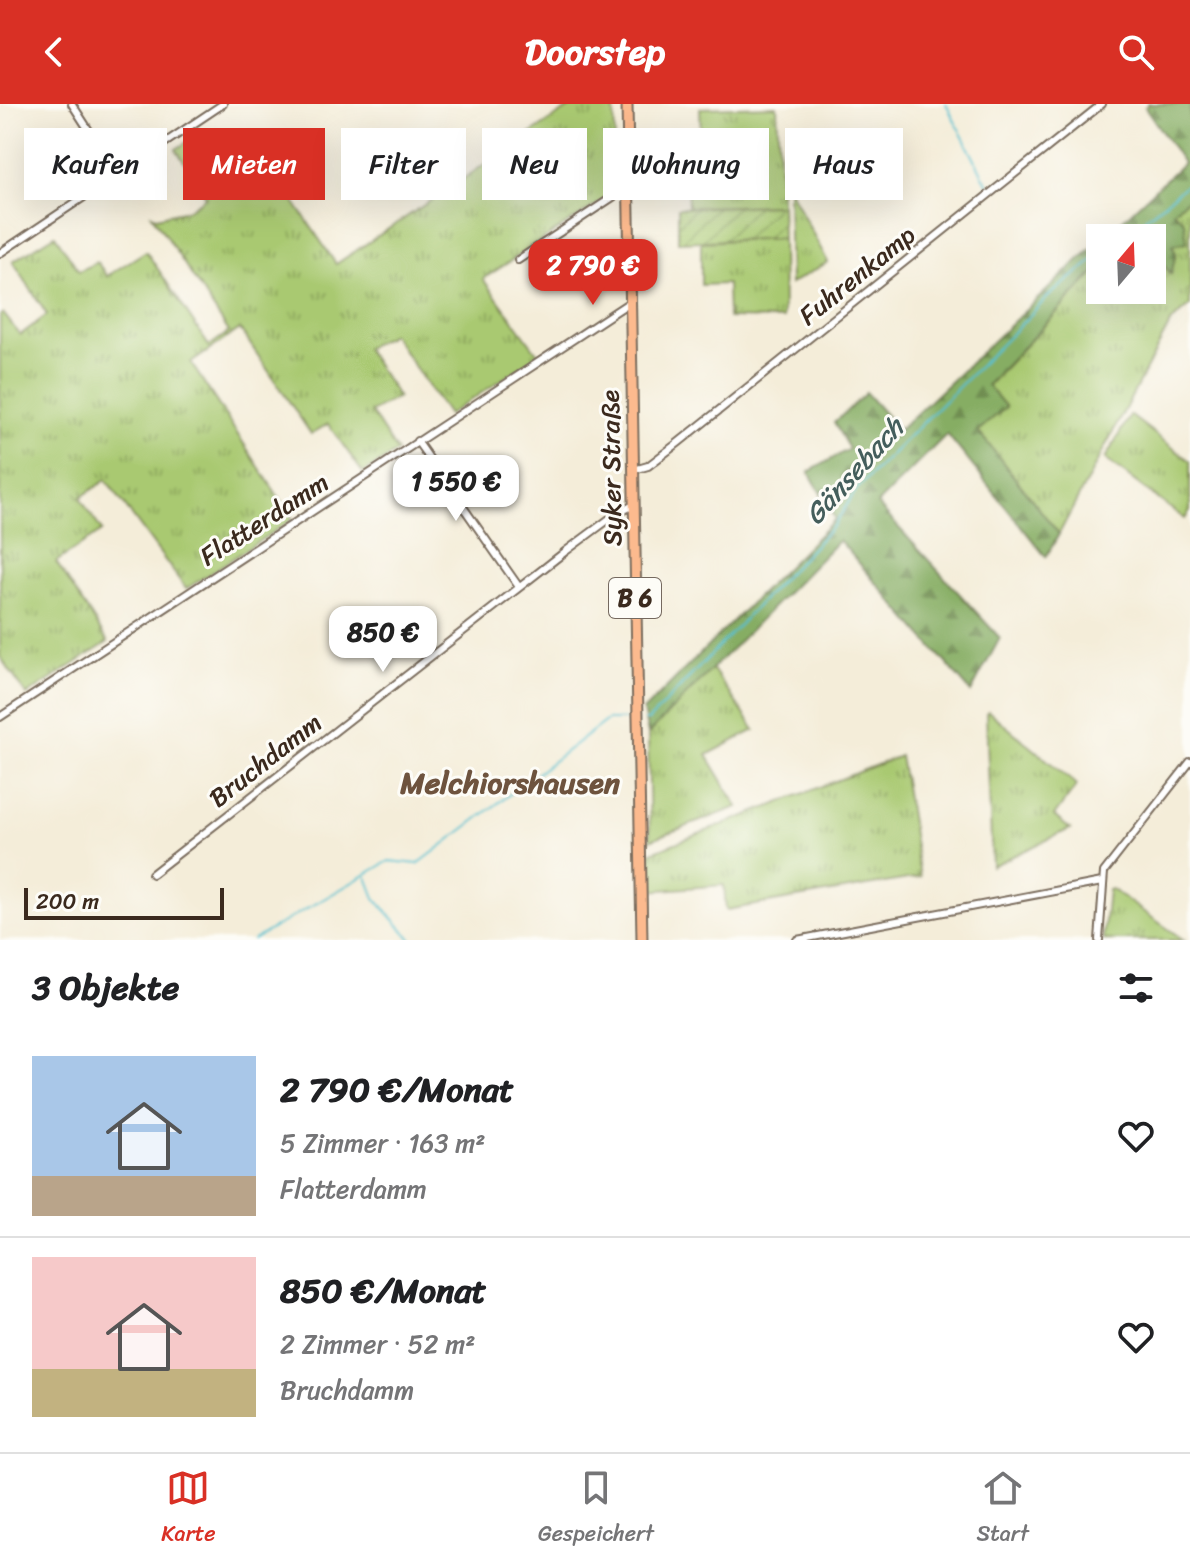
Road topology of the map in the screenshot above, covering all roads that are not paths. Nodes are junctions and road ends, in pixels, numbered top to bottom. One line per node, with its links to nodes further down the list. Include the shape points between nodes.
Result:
1 (72, 104): 5 (street)
2 (223, 104): 7 (street)
3 (627, 104): 6 (main road, Syker Straße / B 6)
4 (1102, 104): 15 (street, Fuhrenkamp, via 678,443)
5 (87, 128)
6 (627, 128)
7 (167, 141)
8 (78, 200): 11 (street)
9 (608, 200): 12 (street)
10 (628, 200): 13 (main road, Syker Straße / B 6)
11 (0, 253)
12 (518, 260)
13 (630, 302): 14 (street, Flatterdamm); 15 (main road, Syker Straße / B 6)
14 (417, 441): 17 (street); 18 (street, Flatterdamm)
15 (634, 470): 16 (main road, Syker Straße / B 6)
16 (634, 505): 17 (street, Bruchdamm); 22 (main road, Syker Straße / B 6)
17 (519, 587): 20 (street, Bruchdamm)
18 (0, 717)
19 (1190, 762): 21 (street, via 1108,864)
20 (152, 874)
21 (1102, 882): 23 (street); 24 (street)
22 (642, 940)
23 (797, 940)
24 (1099, 940)

